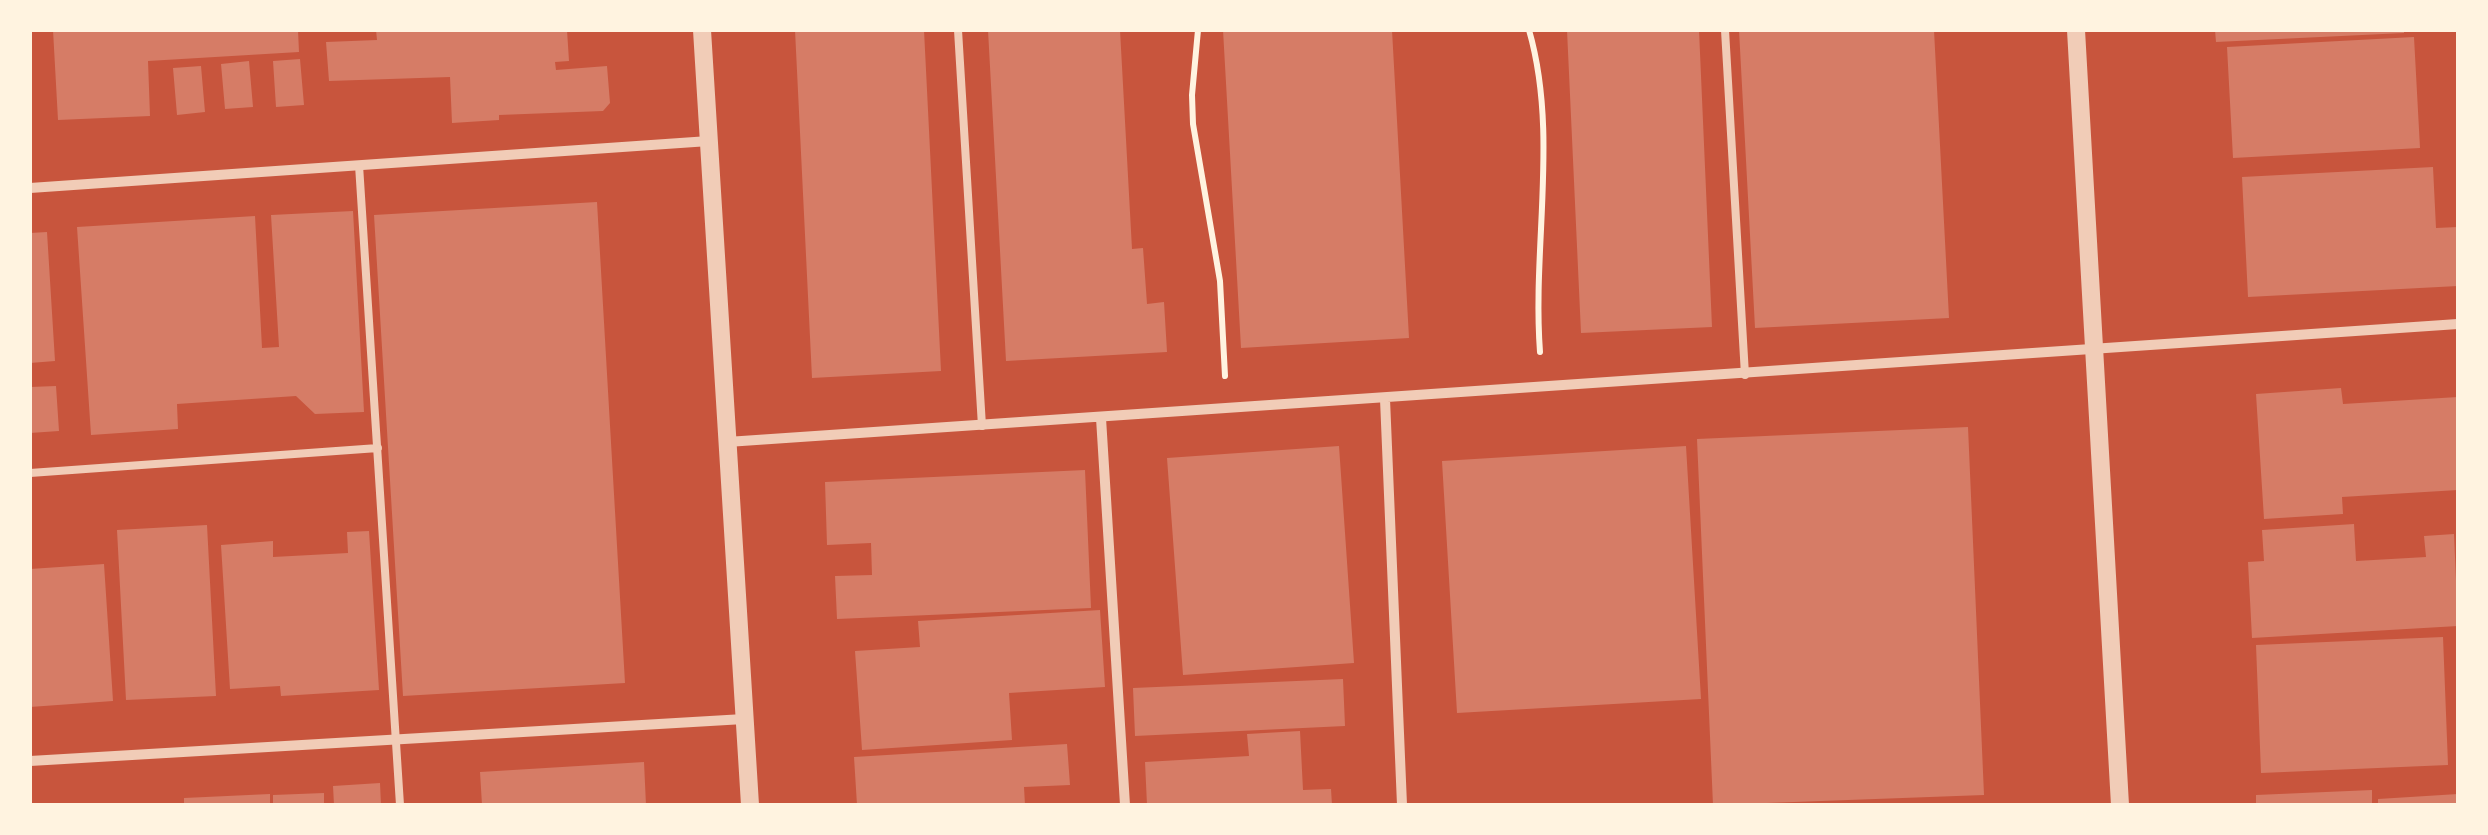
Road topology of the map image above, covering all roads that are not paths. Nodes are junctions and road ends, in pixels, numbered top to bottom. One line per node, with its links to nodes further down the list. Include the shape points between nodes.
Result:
1 (702, 30): 5 (street)
2 (958, 30): 13 (lane)
3 (1725, 30): 10 (lane)
4 (2076, 30): 9 (street)
5 (709, 141): 6 (street); 14 (street)
6 (359, 165): 7 (street); 15 (lane)
7 (30, 188)
8 (2458, 324): 9 (street)
9 (2094, 347): 10 (street); 24 (street)
10 (1745, 375): 11 (street)
11 (1385, 400): 12 (street); 23 (street)
12 (1101, 418): 13 (street); 22 (street)
13 (982, 426): 14 (street)
14 (727, 442): 17 (street)
15 (378, 448): 16 (lane); 18 (lane)
16 (30, 474)
17 (744, 719): 18 (street); 21 (street)
18 (397, 739): 19 (street); 20 (lane)
19 (30, 761)
20 (400, 805)
21 (750, 805)
22 (1125, 805)
23 (1402, 805)
24 (2120, 805)

